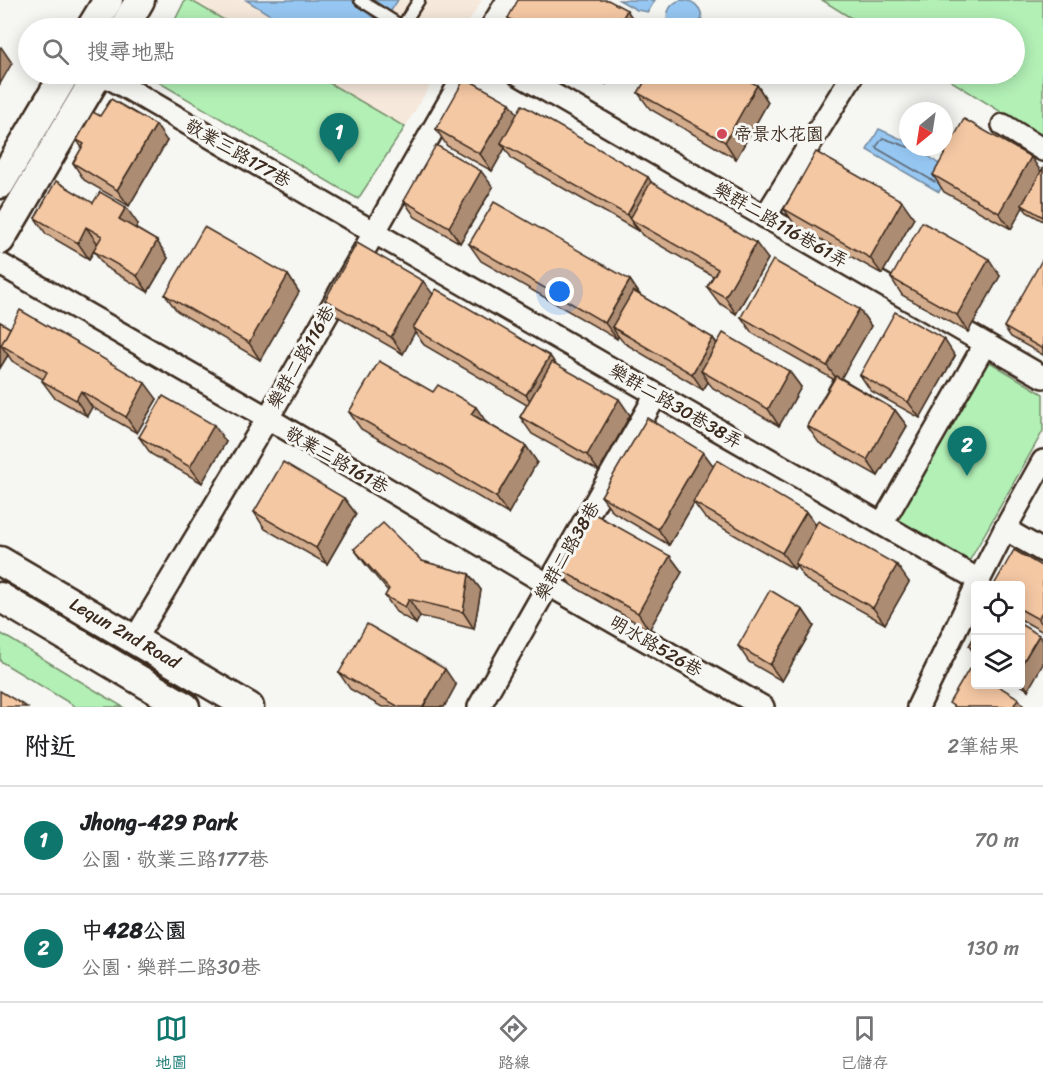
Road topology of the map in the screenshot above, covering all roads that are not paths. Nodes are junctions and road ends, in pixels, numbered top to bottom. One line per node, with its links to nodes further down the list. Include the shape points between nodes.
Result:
1 (108, 0): 6 (street)
2 (140, 0): 7 (street)
3 (360, 0): 8 (lane)
4 (419, 0): 9 (lane)
5 (508, 0): 10 (street)
6 (97, 18)
7 (130, 18)
8 (387, 18)
9 (408, 18)
10 (497, 18)
11 (59, 84): 19 (street)
12 (92, 84): 22 (street)
13 (120, 84): 21 (street, 敬業三路177巷)
14 (459, 84): 21 (street, 樂群二路116巷)
15 (535, 84): 20 (street, 樂群二路116巷61弄)
16 (847, 84): 20 (street)
17 (1003, 125): 18 (street)
18 (1043, 150)
19 (0, 184)
20 (765, 217): 24 (street, 樂群二路116巷61弄)
21 (374, 231): 26 (street, 樂群二路30巷38弄); 27 (street, 樂群二路116巷)
22 (0, 240)
23 (0, 264): 27 (street, 敬業三路161巷)
24 (985, 344): 25 (street, 樂群二路116巷61弄); 29 (street)
25 (1043, 377)
26 (656, 395): 29 (street, 樂群二路30巷38弄); 35 (street, 樂群二路38巷)
27 (267, 417): 35 (street, 敬業三路161巷); 38 (street, 樂群二路116巷)
28 (1043, 461): 30 (street)
29 (882, 524): 33 (street, 樂群二路30巷38弄)
30 (1005, 529): 31 (street); 34 (street)
31 (1043, 551)
32 (0, 561): 38 (street, Lequn 2nd Road)
33 (972, 581)
34 (979, 581)
35 (549, 585): 41 (street, 樂群二路38巷); 42 (street, 明水路526巷)
36 (0, 597): 39 (street, Lequn 2nd Road)
37 (971, 597): 43 (street)
38 (135, 639): 40 (street, Lequn 2nd Road)
39 (184, 707)
40 (249, 707)
41 (478, 707)
42 (763, 707)
43 (918, 707)

